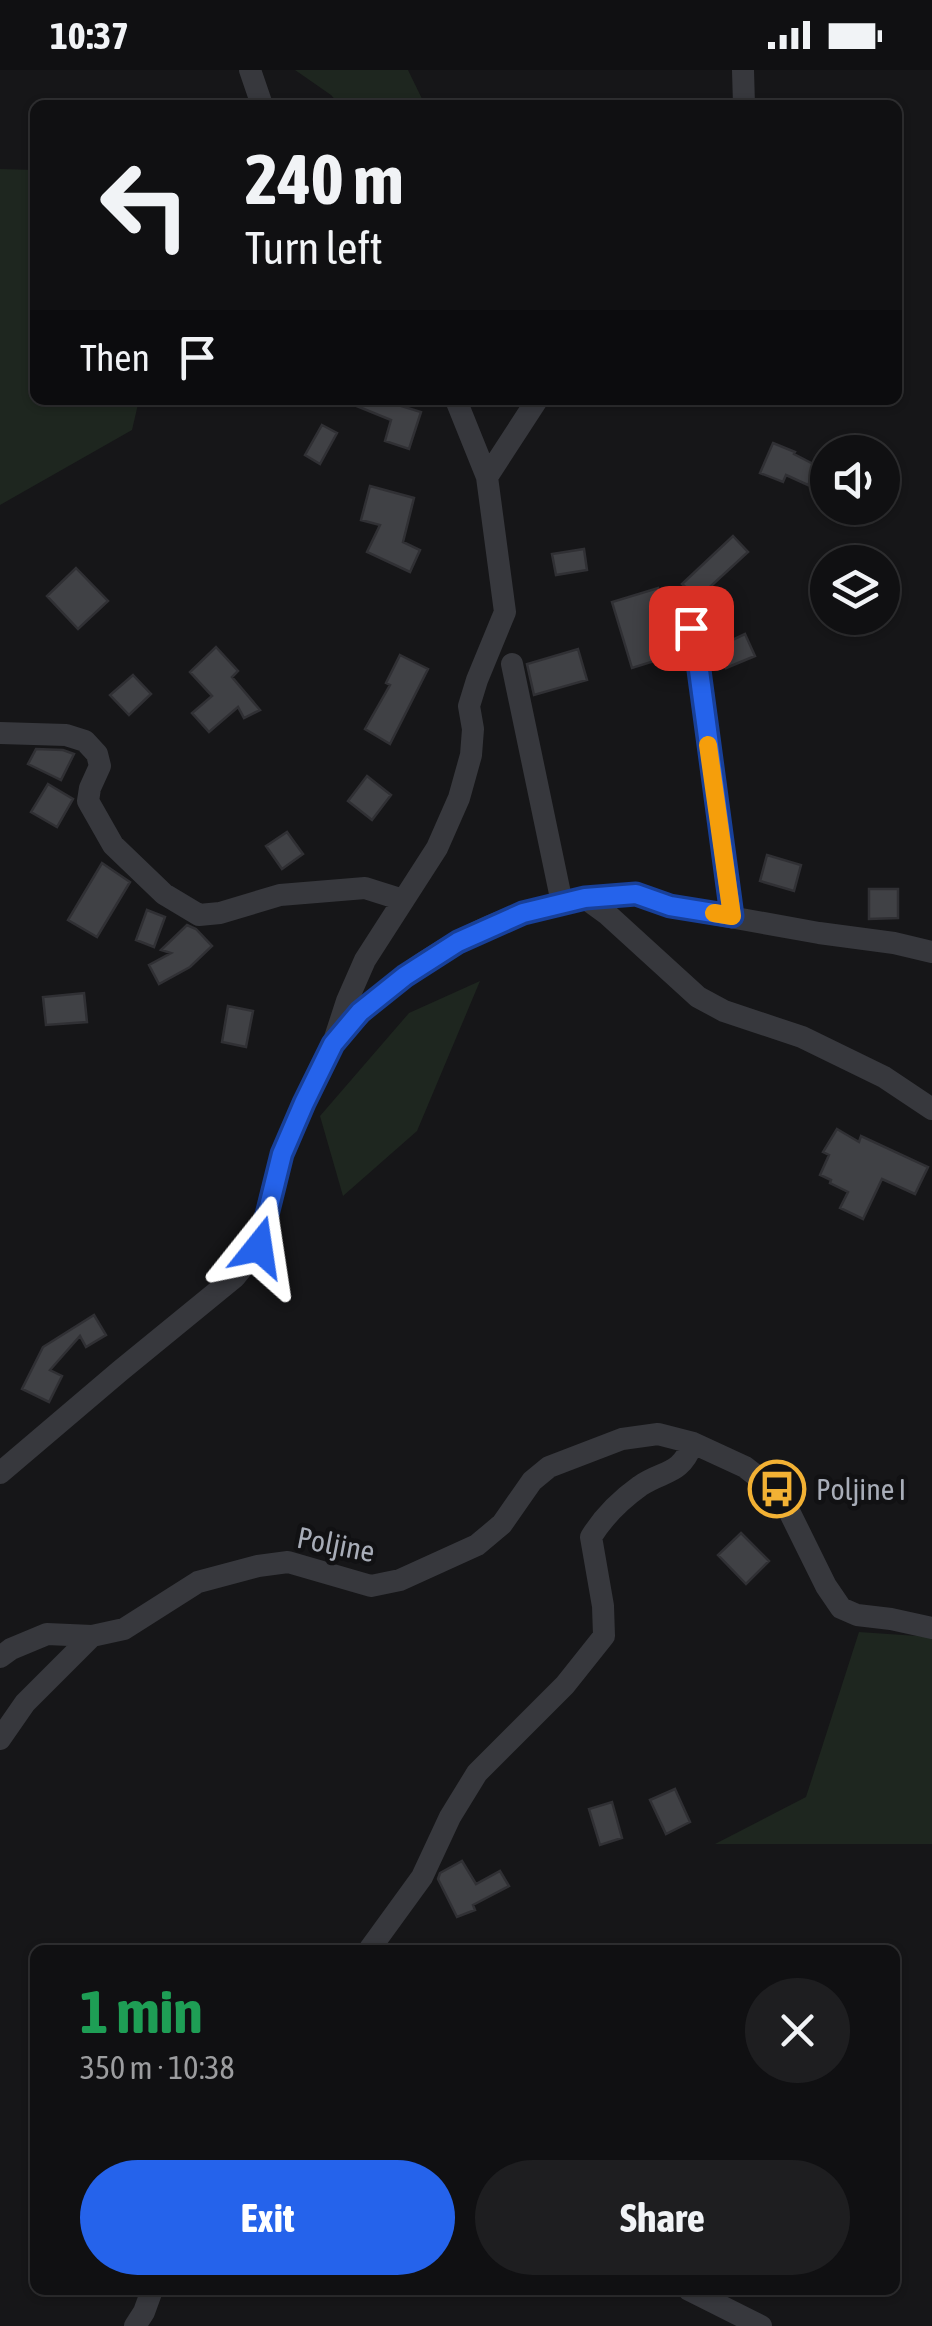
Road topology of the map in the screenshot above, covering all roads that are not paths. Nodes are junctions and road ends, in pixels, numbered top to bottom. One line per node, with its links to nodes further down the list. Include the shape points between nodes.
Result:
1 (250, 70): 3 (street)
2 (743, 70): 4 (street)
3 (260, 100)
4 (744, 100)
5 (458, 405): 7 (street)
6 (534, 405): 7 (street)
7 (487, 476): 11 (street, via 505,612 469,706 471,755 459,798)
8 (686, 607): 13 (street)
9 (512, 664): 12 (street)
10 (0, 733): 11 (street, via 85,741 100,766 88,801 112,846 198,915 280,895 366,888)
11 (403, 900): 15 (street, via 365,960)
12 (574, 900): 13 (street, via 636,894); 15 (street, via 523,913 458,942 360,1012); 16 (street, via 607,914 698,998 835,1053)
13 (732, 916): 14 (street)
14 (932, 952)
15 (333, 1044): 18 (street, via 282,1154 259,1247 235,1277)
16 (932, 1109)
17 (693, 1444): 19 (street, Poljine, via 745,1468 786,1504 841,1608); 20 (street, Poljine, via 658,1434 622,1439 550,1466 478,1545 400,1580 371,1586 288,1562 258,1566 198,1582 124,1629); 23 (street, via 674,1470 607,1512 591,1538 604,1636 477,1772 422,1876)
18 (0, 1473)
19 (932, 1628)
20 (92, 1636): 21 (street, Poljine, via 47,1634); 22 (street)
21 (0, 1657)
22 (0, 1739)
23 (372, 1945)
24 (150, 2295): 26 (street)
25 (699, 2295): 27 (street)
26 (135, 2326)
27 (761, 2326)

